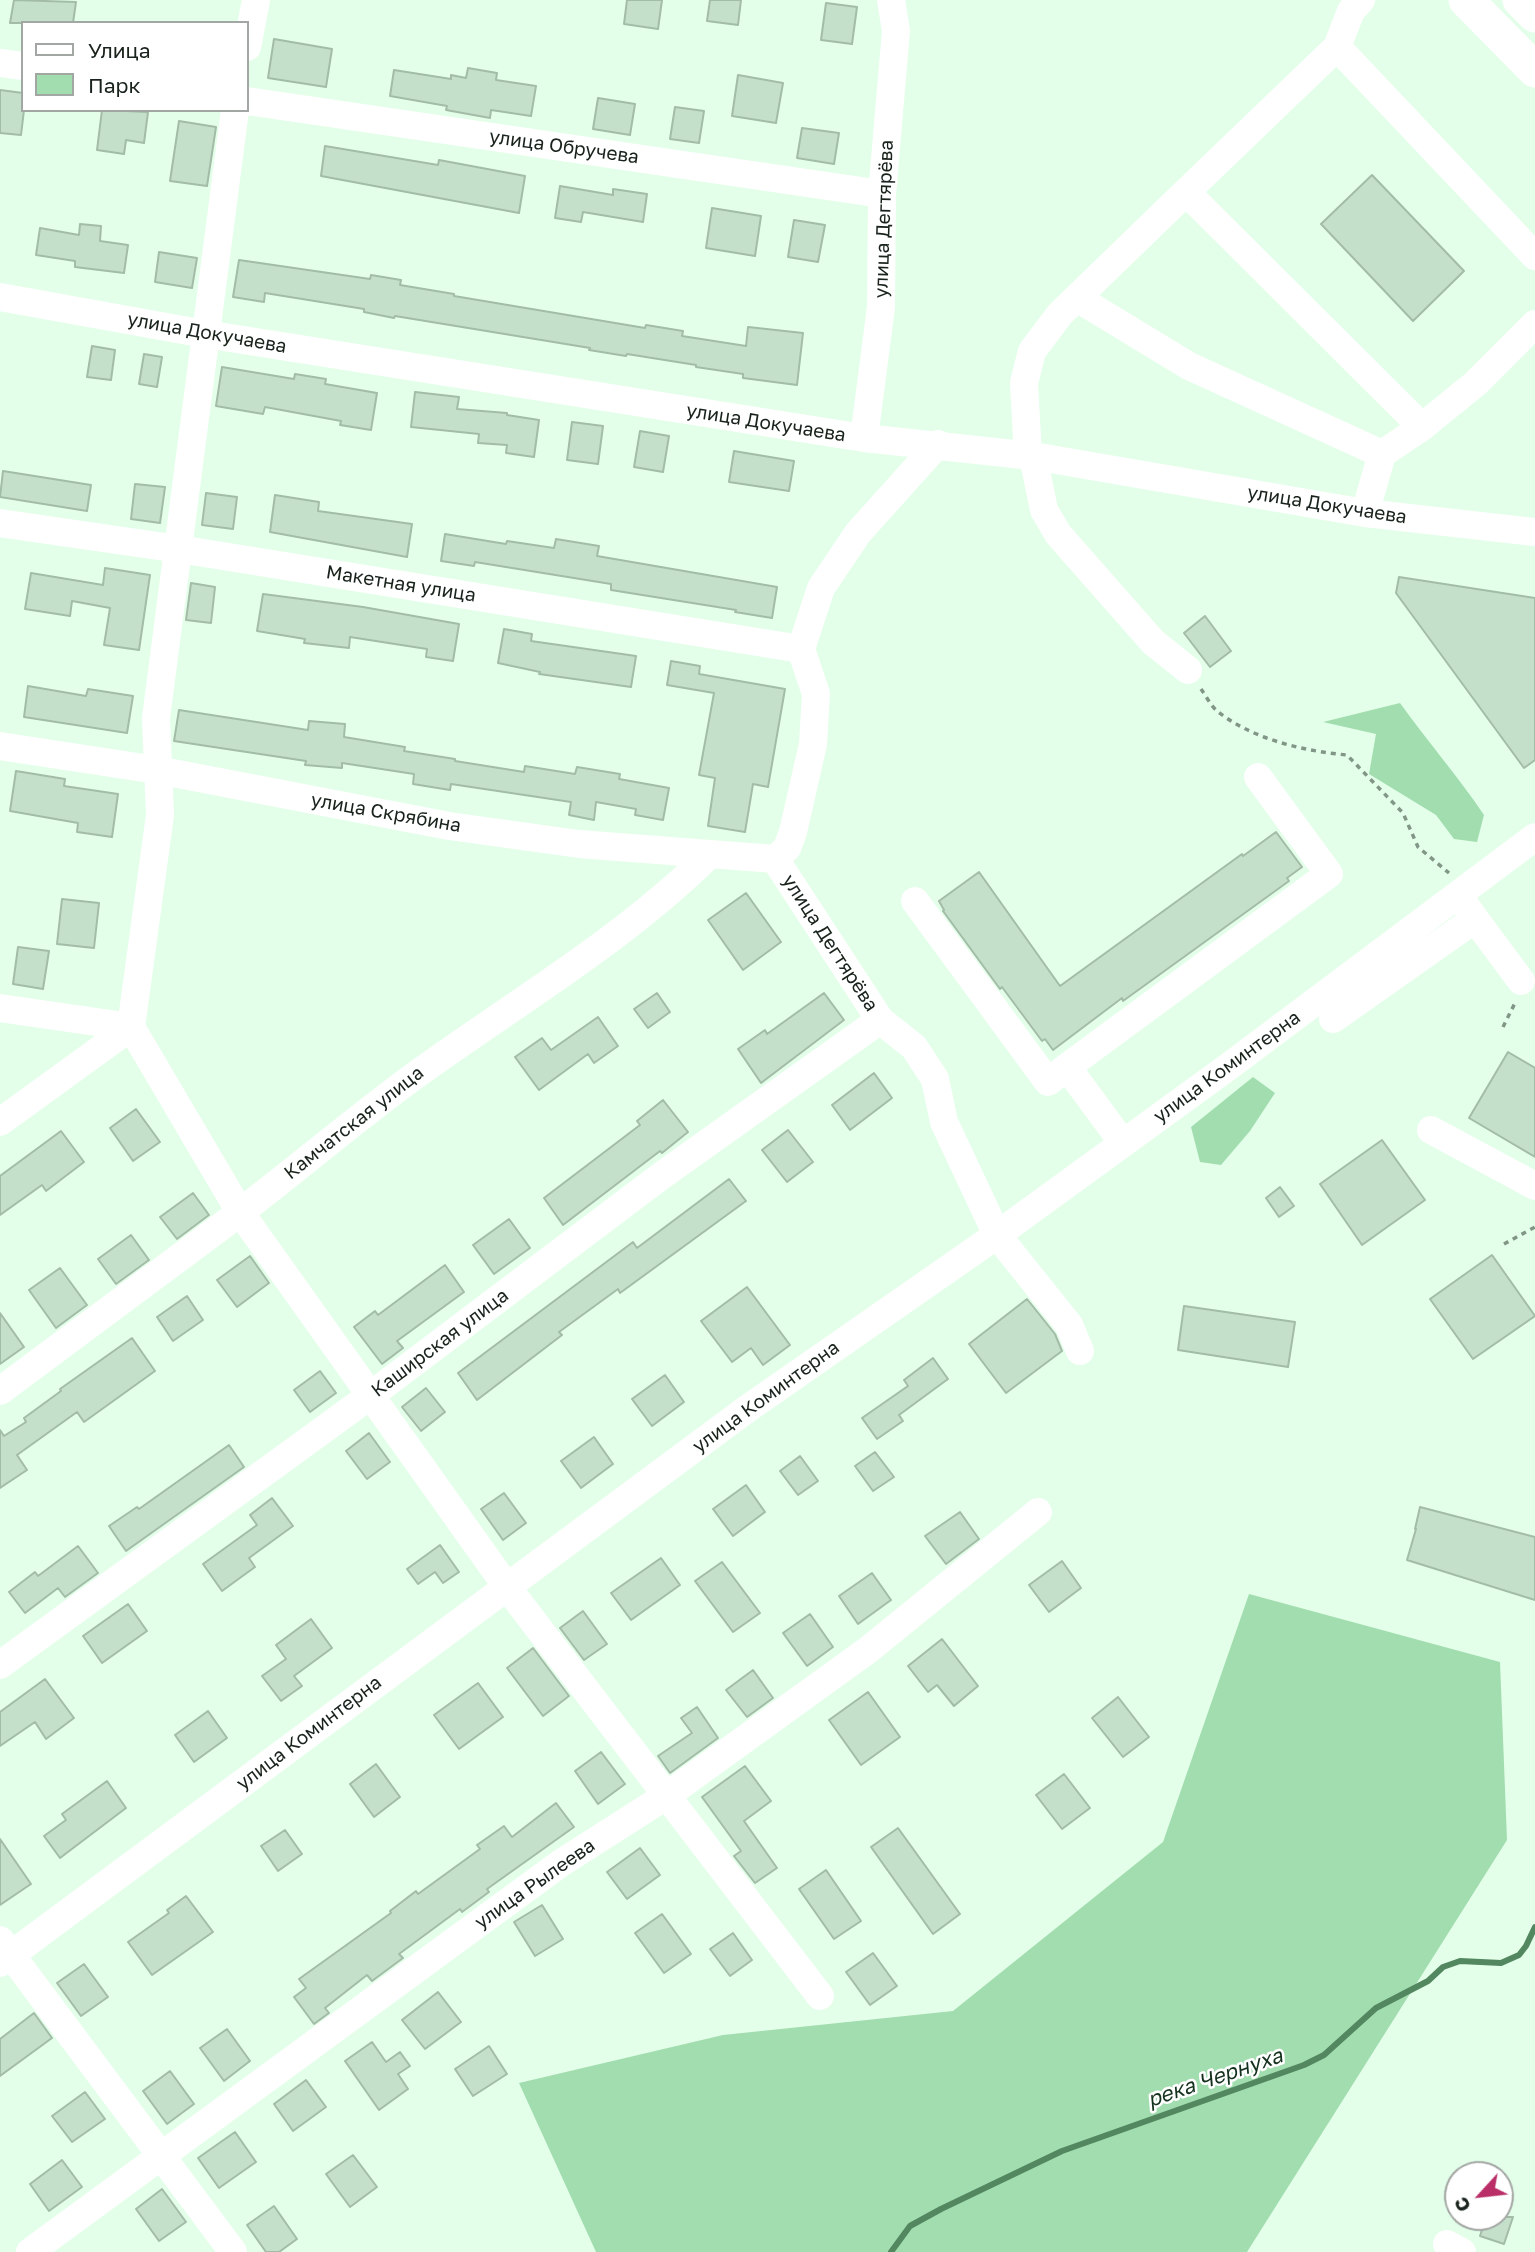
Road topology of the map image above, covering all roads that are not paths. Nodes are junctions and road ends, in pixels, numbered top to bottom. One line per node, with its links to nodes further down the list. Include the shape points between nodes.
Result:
1 (256, 0): 7 (street)
2 (891, 0): 15 (street, улица Дегтярёва, via 897,31)
3 (1362, 0): 8 (street, via 1351,11)
4 (1466, 0): 11 (main road)
5 (1520, 0): 6 (main road)
6 (1535, 15)
7 (248, 42)
8 (1337, 47): 14 (street); 16 (street)
9 (0, 63): 10 (street)
10 (21, 66)
11 (1535, 69)
12 (248, 101): 15 (street, улица Обручева)
13 (235, 112): 20 (street)
14 (1186, 192): 18 (street); 21 (street)
15 (882, 194): 22 (street, улица Дегтярёва, via 881,307)
16 (1535, 256)
17 (0, 297): 20 (street, улица Докучаева)
18 (1077, 298): 24 (street, via 1189,366); 25 (street, via 1032,351 1024,383)
19 (1535, 324): 21 (street, via 1476,383)
20 (205, 334): 22 (street, улица Докучаева); 29 (street)
21 (1422, 427): 24 (street)
22 (864, 438): 23 (street, улица Докучаева)
23 (938, 444): 25 (street, улица Докучаева); 30 (street, via 858,533 821,588)
24 (1382, 454): 26 (street)
25 (1031, 456): 26 (street, улица Докучаева); 31 (street, via 1044,510 1058,534 1153,642)
26 (1365, 513): 28 (street, улица Докучаева)
27 (0, 523): 29 (street, Макетная улица)
28 (1535, 532)
29 (179, 549): 30 (street, Макетная улица); 33 (street, via 156,718)
30 (801, 649): 37 (street, улица Дегтярёва, via 816,694 813,744 793,832 787,848)
31 (1188, 670)
32 (0, 746): 33 (street, улица Скрябина)
33 (157, 770): 36 (street, улица Скрябина, via 449,825 579,844); 45 (street, via 160,815)
34 (1258, 777): 46 (street, via 1329,874)
35 (1535, 836): 38 (street, улица Коминтерна)
36 (709, 855): 37 (street, улица Скрябина); 51 (street, Камчатская улица, via 658,901 356,1118)
37 (775, 859): 44 (street, улица Дегтярёва)
38 (1463, 892): 40 (street); 49 (street, улица Коминтерна)
39 (915, 901): 46 (street, via 1048,1082)
40 (1475, 919): 41 (street); 43 (street)
41 (1521, 981)
42 (0, 1008): 45 (street)
43 (1334, 1019)
44 (880, 1020): 52 (street, улица Дегтярёва, via 914,1047 934,1079 944,1122); 55 (street, Каширская улица, via 661,1176)
45 (131, 1027): 47 (street); 51 (street)
46 (1067, 1067): 49 (street)
47 (0, 1122)
48 (1431, 1130): 50 (street)
49 (1123, 1143): 52 (street, улица Коминтерна)
50 (1535, 1186)
51 (240, 1212): 54 (street, Камчатская улица); 55 (street)
52 (998, 1235): 53 (street, улица Дегтярёва, via 1069,1325); 57 (street, улица Коминтерна, via 747,1409)
53 (1080, 1351)
54 (0, 1391)
55 (371, 1395): 57 (street); 58 (street, Каширская улица)
56 (1038, 1512): 59 (street, улица Рылеева, via 868,1650)
57 (507, 1587): 59 (street); 60 (street, улица Коминтерна)
58 (0, 1665)
59 (666, 1796): 61 (street); 62 (street, улица Рылеева, via 561,1863)
60 (4, 1952): 62 (street)
61 (820, 1996)
62 (162, 2154): 63 (street, улица Рылеева); 64 (street)
63 (30, 2252)
64 (233, 2252)

